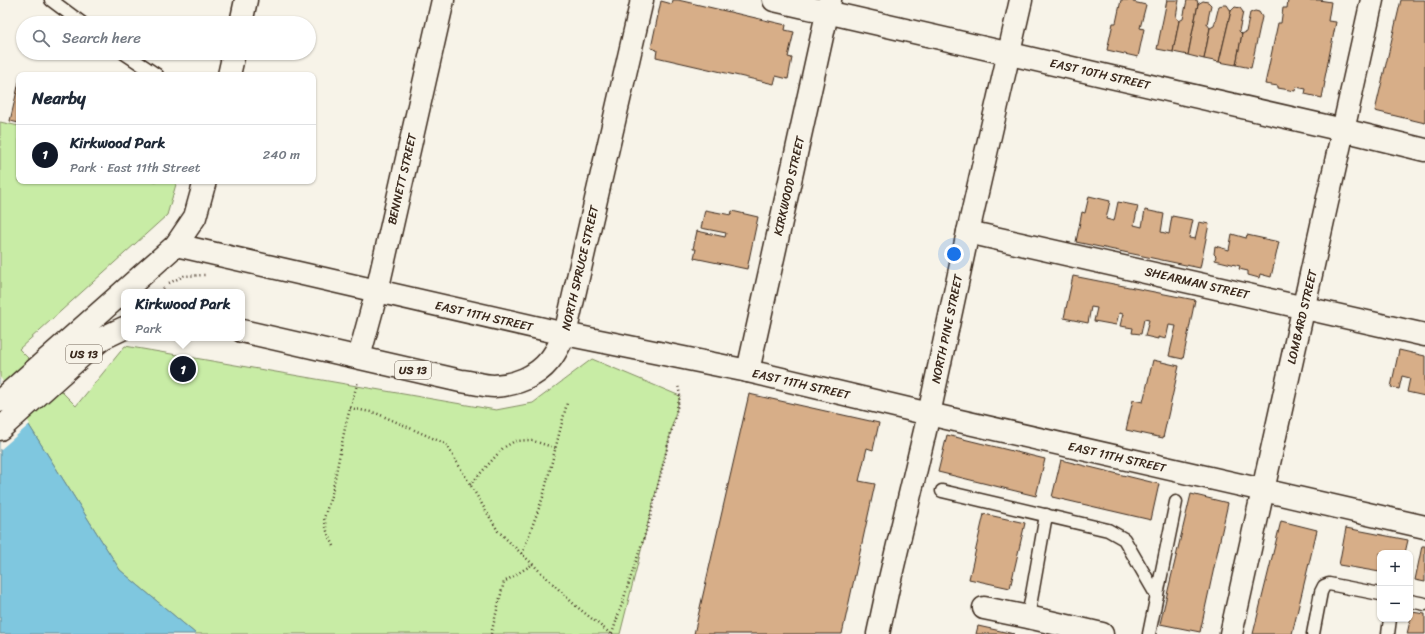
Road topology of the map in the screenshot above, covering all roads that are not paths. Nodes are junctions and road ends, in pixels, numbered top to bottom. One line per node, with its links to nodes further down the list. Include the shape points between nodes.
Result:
1 (51, 0): 9 (lane)
2 (246, 0): 10 (street)
3 (443, 0): 22 (street, BENNETT STREET)
4 (642, 0): 27 (street, NORTH SPRUCE STREET / US 13)
5 (774, 0): 8 (street, EAST 10TH STREET)
6 (1021, 0): 11 (street, NORTH PINE STREET)
7 (1372, 0): 16 (street, LOMBARD STREET)
8 (829, 6): 11 (street, EAST 10TH STREET); 30 (street, KIRKWOOD STREET)
9 (73, 16)
10 (243, 16)
11 (1010, 53): 16 (street, EAST 10TH STREET); 19 (street, NORTH PINE STREET)
12 (134, 60): 14 (lane)
13 (232, 60): 15 (street)
14 (152, 72)
15 (230, 72)
16 (1343, 130): 17 (street, EAST 10TH STREET); 24 (street, LOMBARD STREET)
17 (1425, 150)
18 (204, 184): 20 (street, US 13, via 195,217)
19 (968, 232): 24 (street, SHEARMAN STREET); 32 (street, NORTH PINE STREET)
20 (176, 245): 21 (street, US 13); 22 (street, EAST 11TH STREET)
21 (126, 289)
22 (377, 291): 27 (street, EAST 11TH STREET); 29 (street, BENNETT STREET)
23 (121, 294): 31 (street, US 13)
24 (1304, 308): 28 (street, SHEARMAN STREET); 34 (street, LOMBARD STREET)
25 (121, 329): 33 (street, US 13, via 103,338 86,352)
26 (245, 332): 29 (street, NORTH SPRUCE STREET / US 13)
27 (565, 334): 29 (street, NORTH SPRUCE STREET / US 13, via 550,360 541,369 525,380 511,384 493,386 461,381); 30 (street, EAST 11TH STREET)
28 (1425, 335)
29 (359, 358)
30 (748, 371): 32 (street, EAST 11TH STREET)
31 (0, 401)
32 (929, 414): 34 (street, EAST 11TH STREET); 46 (street, NORTH PINE STREET)
33 (0, 430)
34 (1263, 490): 38 (street, EAST 11TH STREET); 49 (street, LOMBARD STREET)
35 (942, 491): 37 (lane)
36 (1176, 502): 40 (lane)
37 (1046, 515): 40 (lane, via 1108,530 1124,539); 44 (lane)
38 (1425, 528)
39 (1377, 593): 50 (lane, via 1329,584 1324,586 1320,592)
40 (1157, 596): 48 (lane)
41 (1413, 602): 42 (lane)
42 (1425, 604)
43 (984, 608): 44 (street)
44 (1028, 616): 47 (street)
45 (1390, 622): 51 (lane)
46 (878, 634)
47 (1102, 634)
48 (1149, 634)
49 (1231, 634)
50 (1313, 634)
51 (1388, 634)

